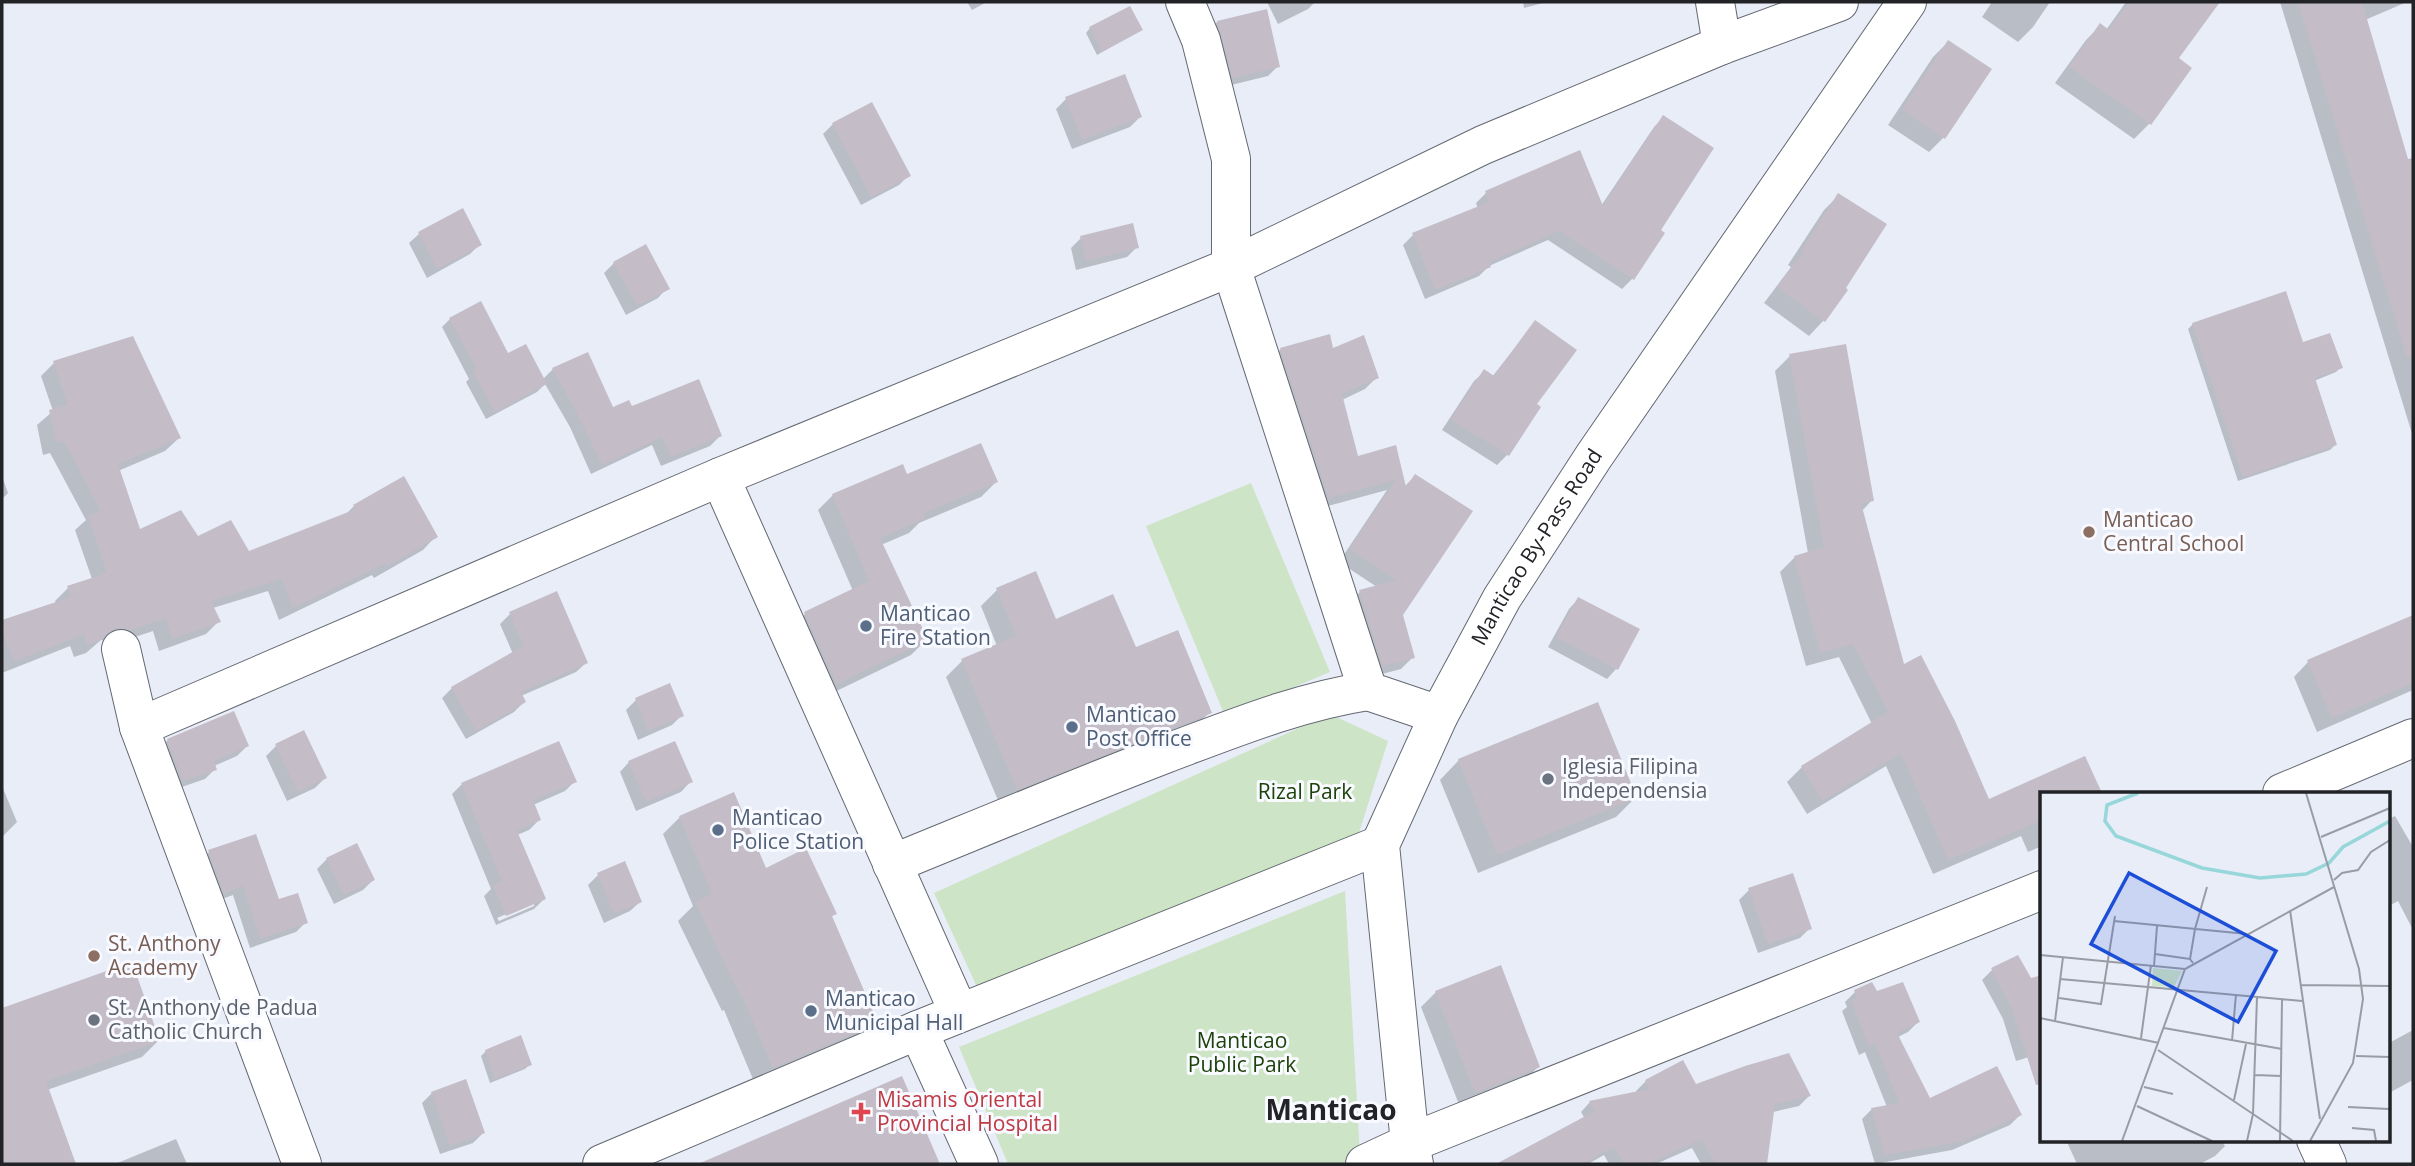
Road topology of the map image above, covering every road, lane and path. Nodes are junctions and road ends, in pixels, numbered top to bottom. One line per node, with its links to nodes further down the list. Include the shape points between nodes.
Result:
1 (1185, 2): 6 (street, via 1201,40 1231,159)
2 (1715, 2): 5 (street)
3 (1839, 2): 5 (street)
4 (1907, 2): 10 (street, Manticao By-Pass Road, via 1594,456 1502,598)
5 (1722, 45): 6 (street, via 1483,145)
6 (1231, 267): 7 (street); 9 (street)
7 (720, 477): 11 (street); 15 (street)
8 (121, 649): 11 (street)
9 (1368, 691): 10 (street); 15 (street, via 1327,697 1262,717)
10 (1439, 715): 14 (street, Manticao By-Pass Road)
11 (139, 727): 21 (street)
12 (2413, 738): 13 (street)
13 (2284, 792)
14 (1380, 845): 17 (street); 20 (street)
15 (892, 863): 17 (street)
16 (2040, 891): 20 (street)
17 (959, 1013): 18 (street)
18 (918, 1030): 22 (street); 23 (street)
19 (2317, 1142): 25 (street)
20 (1412, 1154): 24 (street)
21 (302, 1164)
22 (603, 1164)
23 (979, 1164)
24 (1365, 1164)
25 (2327, 1164)

